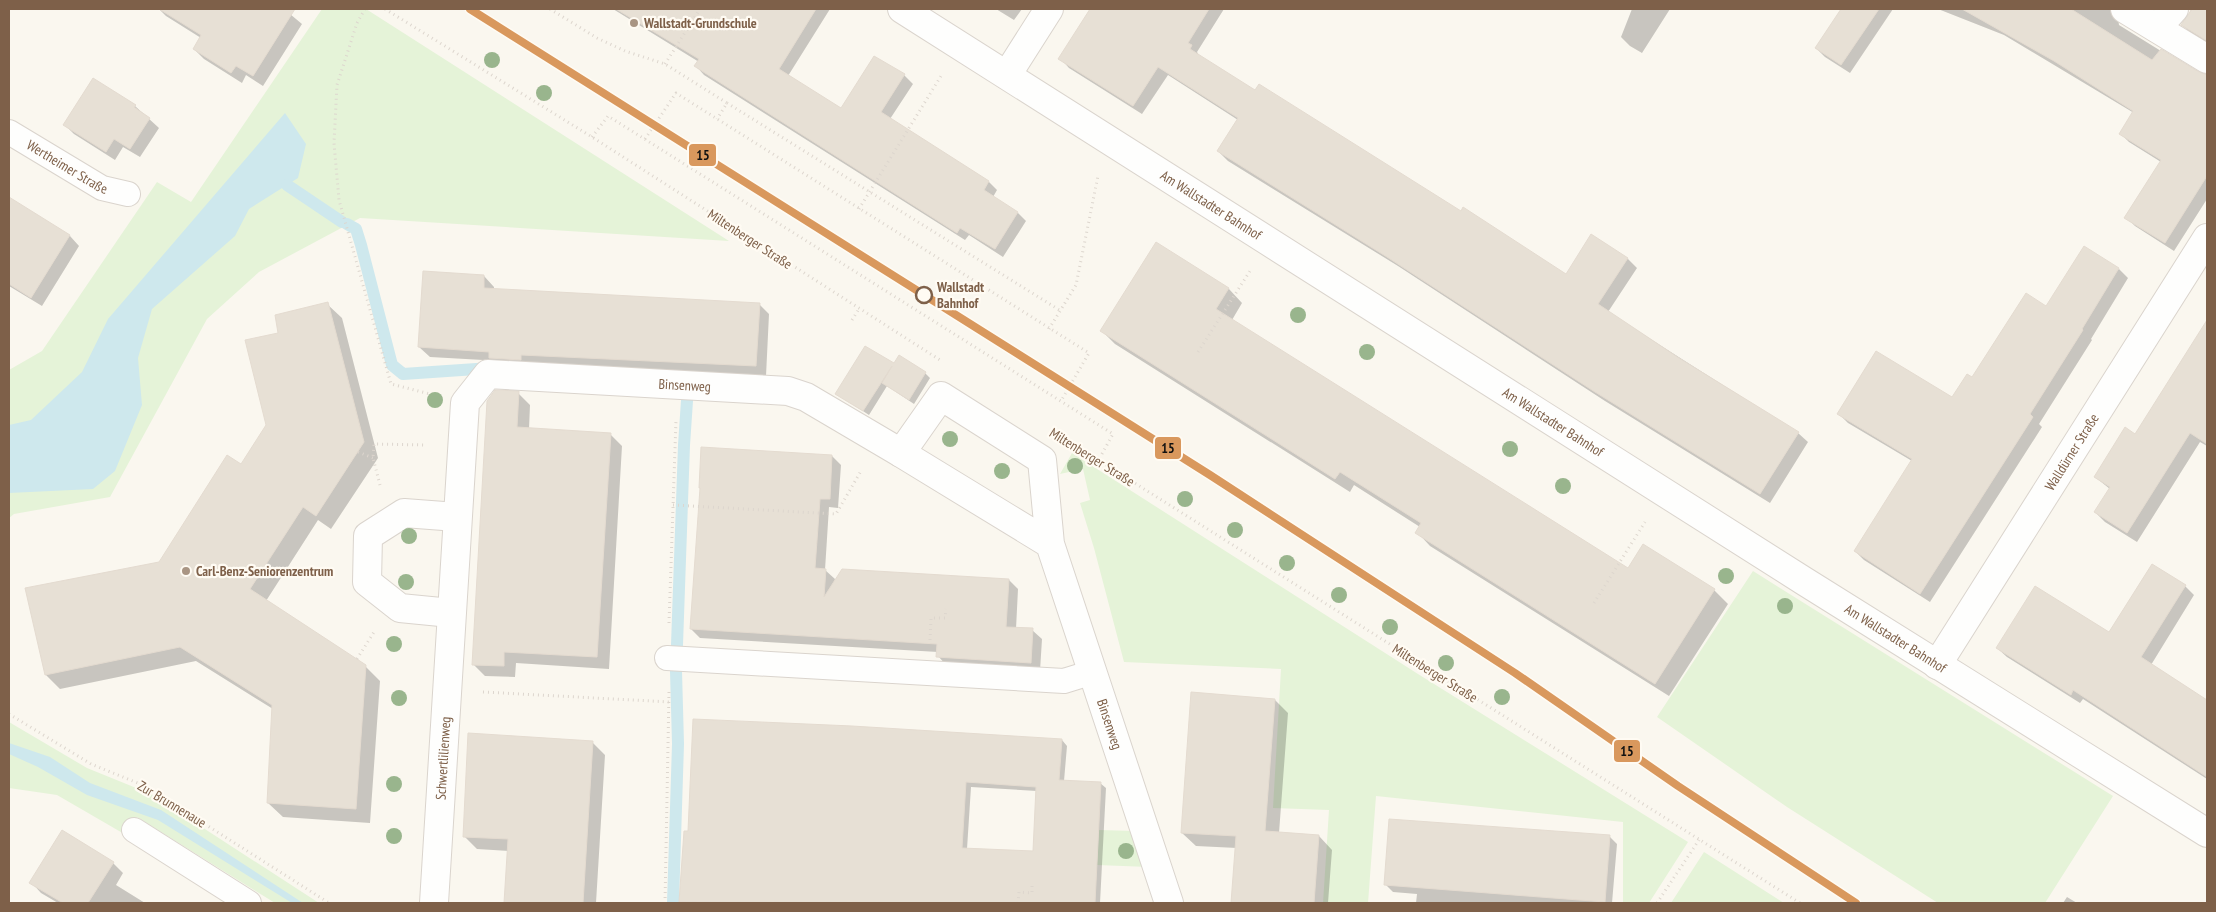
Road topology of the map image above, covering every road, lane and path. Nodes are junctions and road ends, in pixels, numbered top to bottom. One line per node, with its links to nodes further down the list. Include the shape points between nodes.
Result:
1 (365, 9): 31 (path, via 356,23 337,85 334,143 339,200 391,384)
2 (385, 9): 17 (path, Miltenberger Straße)
3 (550, 9): 11 (path, via 597,38)
4 (700, 9): 11 (path)
5 (902, 9): 9 (street, Am Wallstadter Bahnhof)
6 (1049, 9): 12 (street)
7 (2125, 9): 8 (street)
8 (2166, 18): 10 (street)
9 (960, 46): 12 (street, Am Wallstadter Bahnhof); 19 (path)
10 (2207, 59)
11 (665, 64): 13 (path)
12 (1007, 75): 16 (street, Am Wallstadter Bahnhof)
13 (727, 103): 14 (path); 19 (path)
14 (717, 119): 18 (path, via 676,93); 21 (path)
15 (9, 132): 20 (lane, Wertheimer Straße, via 102,188)
16 (1106, 137): 23 (street, Am Wallstadter Bahnhof); 25 (path, via 1076,285)
17 (592, 138): 18 (path, via 608,116); 24 (path, Miltenberger Straße)
18 (645, 139): 30 (path)
19 (870, 191): 21 (path); 25 (path)
20 (128, 194)
21 (859, 209): 27 (path)
22 (2207, 238): 47 (street, Walldürner Straße)
23 (1269, 242): 28 (path); 40 (street, Am Wallstadter Bahnhof)
24 (859, 309): 26 (path); 29 (path, Miltenberger Straße)
25 (1061, 311): 27 (path)
26 (852, 320)
27 (1049, 328): 30 (path, via 1089,354)
28 (1198, 352)
29 (940, 361)
30 (1062, 401): 38 (path, via 1113,434)
31 (465, 402): 32 (street, Binsenweg, via 488,374 788,390 806,397); 33 (street, Schwertlilienweg)
32 (878, 440): 36 (street, Binsenweg); 41 (path, via 836,514)
33 (462, 445): 37 (path, via 374,444); 42 (street, Schwertlilienweg)
34 (1074, 445): 38 (path, Miltenberger Straße)
35 (358, 452): 37 (path)
36 (902, 453): 43 (street, Binsenweg); 43 (street, Binsenweg, via 941,396 1042,460)
37 (373, 458): 39 (path)
38 (1098, 461): 54 (path, Miltenberger Straße)
39 (378, 476)
40 (1664, 492): 44 (path); 47 (street, Am Wallstadter Bahnhof)
41 (673, 505)
42 (457, 517): 45 (street, Schwertlilienweg); 45 (street, via 404,513 368,536 367,582 400,608)
43 (1050, 544): 48 (street, Binsenweg)
44 (1594, 603)
45 (451, 612): 49 (street, Schwertlilienweg)
46 (667, 658): 48 (lane, via 1064,681)
47 (1937, 665): 53 (street, Am Wallstadter Bahnhof)
48 (1092, 672): 60 (street, Binsenweg)
49 (447, 690): 50 (path); 58 (street, Schwertlilienweg)
50 (670, 702)
51 (9, 714): 57 (path, Zur Brunnenaue, via 91,764 145,786)
52 (134, 830): 56 (lane)
53 (2207, 833)
54 (1700, 840): 61 (path); 62 (path, Miltenberger Straße)
55 (1032, 882): 59 (path, via 1032,893 1019,892)
56 (249, 903)
57 (329, 903)
58 (434, 903)
59 (1018, 903)
60 (1169, 903)
61 (1657, 903)
62 (1800, 903)

